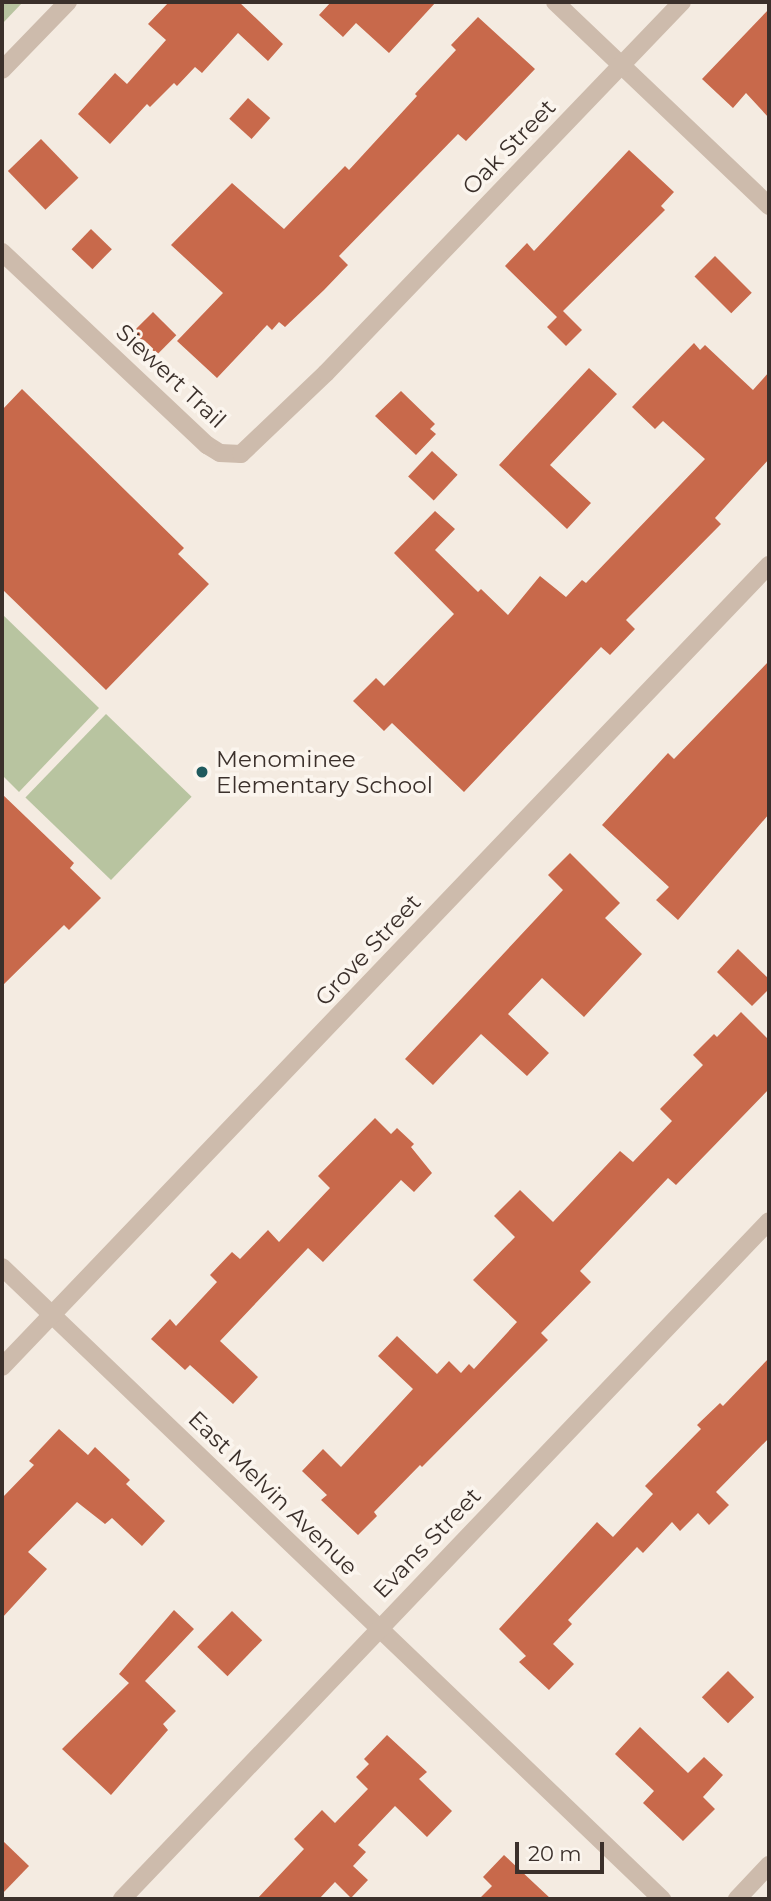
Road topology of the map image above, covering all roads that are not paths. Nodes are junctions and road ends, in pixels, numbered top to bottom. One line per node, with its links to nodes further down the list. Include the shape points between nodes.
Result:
1 (68, 2): 5 (street)
2 (555, 2): 4 (street)
3 (682, 2): 4 (street, Oak Street)
4 (622, 65): 6 (street); 8 (street, Oak Street)
5 (2, 70)
6 (769, 206)
7 (2, 252): 8 (street, Siewert Trail, via 220,453 248,449)
8 (372, 326)
9 (769, 565): 12 (street, Grove Street)
10 (769, 1222): 14 (street, Evans Street)
11 (2, 1267): 12 (street, East Melvin Avenue)
12 (52, 1314): 13 (street, Grove Street); 14 (street, East Melvin Avenue)
13 (2, 1367)
14 (378, 1629): 16 (street, Evans Street); 17 (street, East Melvin Avenue)
15 (769, 1865): 18 (street)
16 (122, 1899)
17 (662, 1899)
18 (737, 1899)

